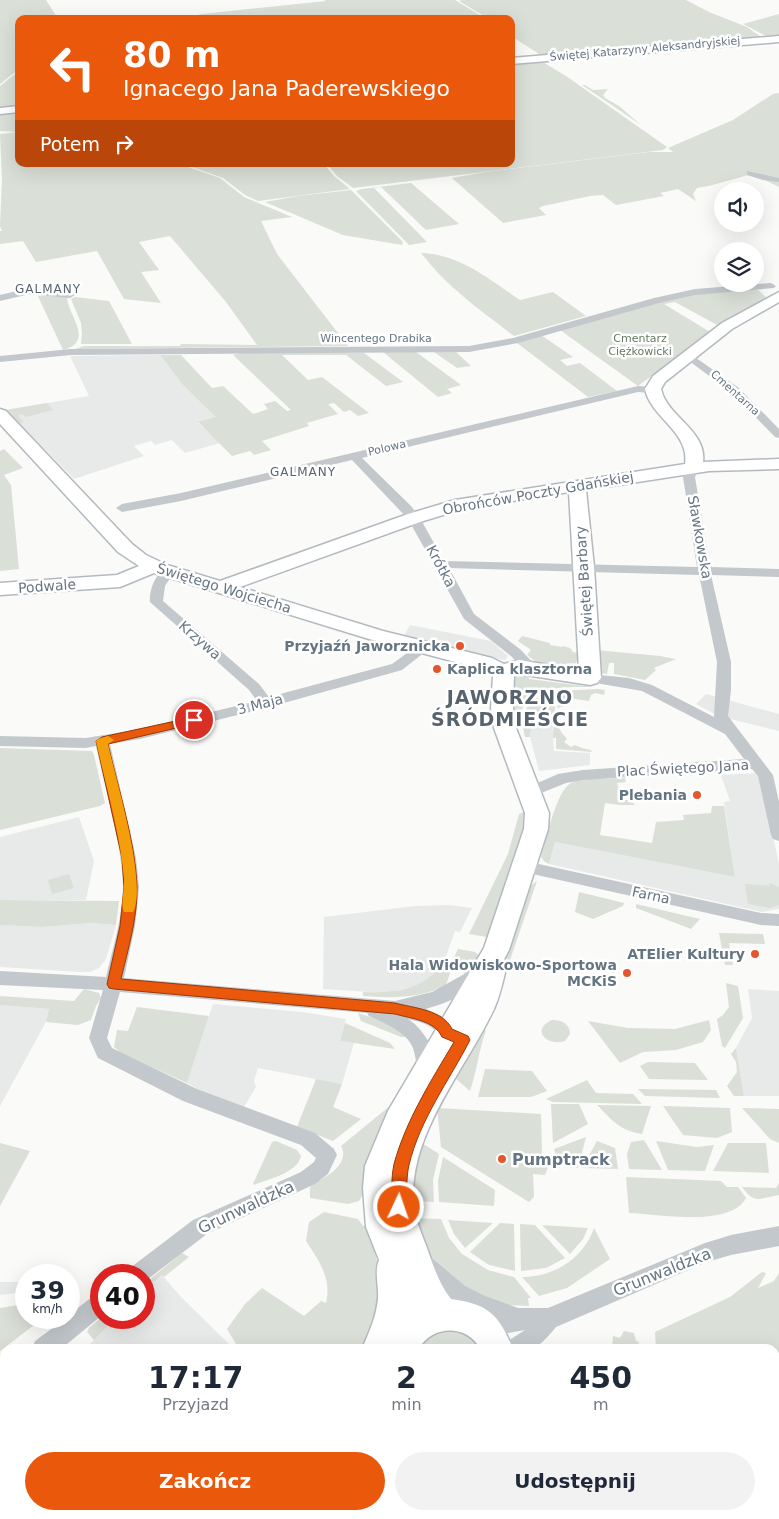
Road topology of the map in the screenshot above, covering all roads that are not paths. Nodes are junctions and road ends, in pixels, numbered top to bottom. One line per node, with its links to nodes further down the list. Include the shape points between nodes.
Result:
1 (779, 39): 2 (street, Świętej Katarzyny Aleksandryjskiej)
2 (515, 61)
3 (15, 109): 4 (street)
4 (0, 111)
5 (750, 173): 6 (street)
6 (779, 180)
7 (774, 292): 10 (street); 11 (street, Wincentego Drabika, via 746,288 695,292 514,341 469,349 71,352)
8 (70, 295): 9 (street, via 30,291)
9 (0, 298)
10 (689, 356): 12 (street, via 659,378); 14 (street, Cmentarna, via 735,390)
11 (0, 359)
12 (652, 388): 15 (street, Polowa); 17 (street, Sławkowska, via 658,404 691,440 696,462)
13 (0, 414): 21 (street, Świętego Wojciecha)
14 (779, 434)
15 (354, 456): 19 (street, Polowa); 20 (street, Krótka, via 408,508)
16 (779, 464): 17 (street, Obrońców Poczty Gdańskiej)
17 (693, 468): 18 (street, Obrońców Poczty Gdańskiej); 25 (street, Sławkowska, via 689,476)
18 (575, 486): 20 (street, Obrońców Poczty Gdańskiej, via 461,504); 23 (street, Świętej Barbary)
19 (122, 508)
20 (414, 518): 22 (street, Krótka); 28 (street, Obrońców Poczty Gdańskiej)
21 (125, 548): 24 (street, Świętego Wojciecha); 27 (street, via 122,561)
22 (441, 565): 23 (street); 31 (street, Krótka, via 469,616)
23 (584, 567): 25 (street); 33 (street, Świętej Barbary)
24 (160, 569): 27 (street, Podwale, via 120,581); 28 (street, Świętego Wojciecha); 34 (street, Krzywa, via 163,576 156,594 157,602 254,687)
25 (704, 570): 26 (street); 35 (street, Sławkowska, via 724,662 723,720)
26 (779, 573)
27 (101, 579): 29 (street, Podwale)
28 (220, 588): 30 (street, Świętego Wojciecha)
29 (0, 589)
30 (423, 648): 32 (street, Świętego Wojciecha, via 485,662); 34 (street, 3 Maja, via 397,667)
31 (532, 670): 32 (street, Plac Świętego Jana, via 519,667); 33 (street, Plac Świętego Jana)
32 (502, 671): 39 (street, via 503,718)
33 (590, 678): 35 (street, Plac Świętego Jana, via 629,682 647,688 720,724)
34 (266, 703): 37 (street, 3 Maja)
35 (735, 736): 38 (street, Plac Świętego Jana)
36 (0, 741): 37 (street, 3 Maja)
37 (102, 741): 45 (street, via 128,858 131,887 127,926)
38 (758, 764): 39 (street, Plac Świętego Jana, via 563,778); 40 (street, via 766,778)
39 (533, 803): 41 (street, via 538,823)
40 (779, 835)
41 (524, 866): 42 (street, Farna, via 761,919); 43 (street)
42 (779, 920)
43 (491, 958): 47 (street, via 455,990 437,999); 49 (street, via 482,1007)
44 (0, 978): 45 (street)
45 (114, 984): 46 (street); 53 (street, Grunwaldzka, via 98,1038 105,1052 190,1095 308,1139 327,1155 322,1168 308,1178 200,1227)
46 (364, 1007): 47 (street); 48 (street, via 399,1022)
47 (395, 1008): 49 (street, via 433,1019)
48 (418, 1036): 49 (street); 50 (street)
49 (455, 1036): 50 (street); 52 (street, via 401,1166)
50 (427, 1069): 52 (street, via 389,1140 380,1166 381,1227)
51 (779, 1236): 56 (street, Grunwaldzka, via 705,1253)
52 (401, 1250): 55 (street, via 434,1303); 57 (street, via 471,1303); 60 (street, via 393,1311)
53 (151, 1264)
54 (90, 1312): 59 (street)
55 (432, 1318): 58 (street, via 457,1314); 61 (street, via 409,1334)
56 (548, 1319): 57 (street, Grunwaldzka); 62 (street, Grunwaldzka)
57 (518, 1320): 58 (street, Grunwaldzka)
58 (491, 1337)
59 (49, 1344)
60 (381, 1344)
61 (404, 1344)
62 (523, 1344)

